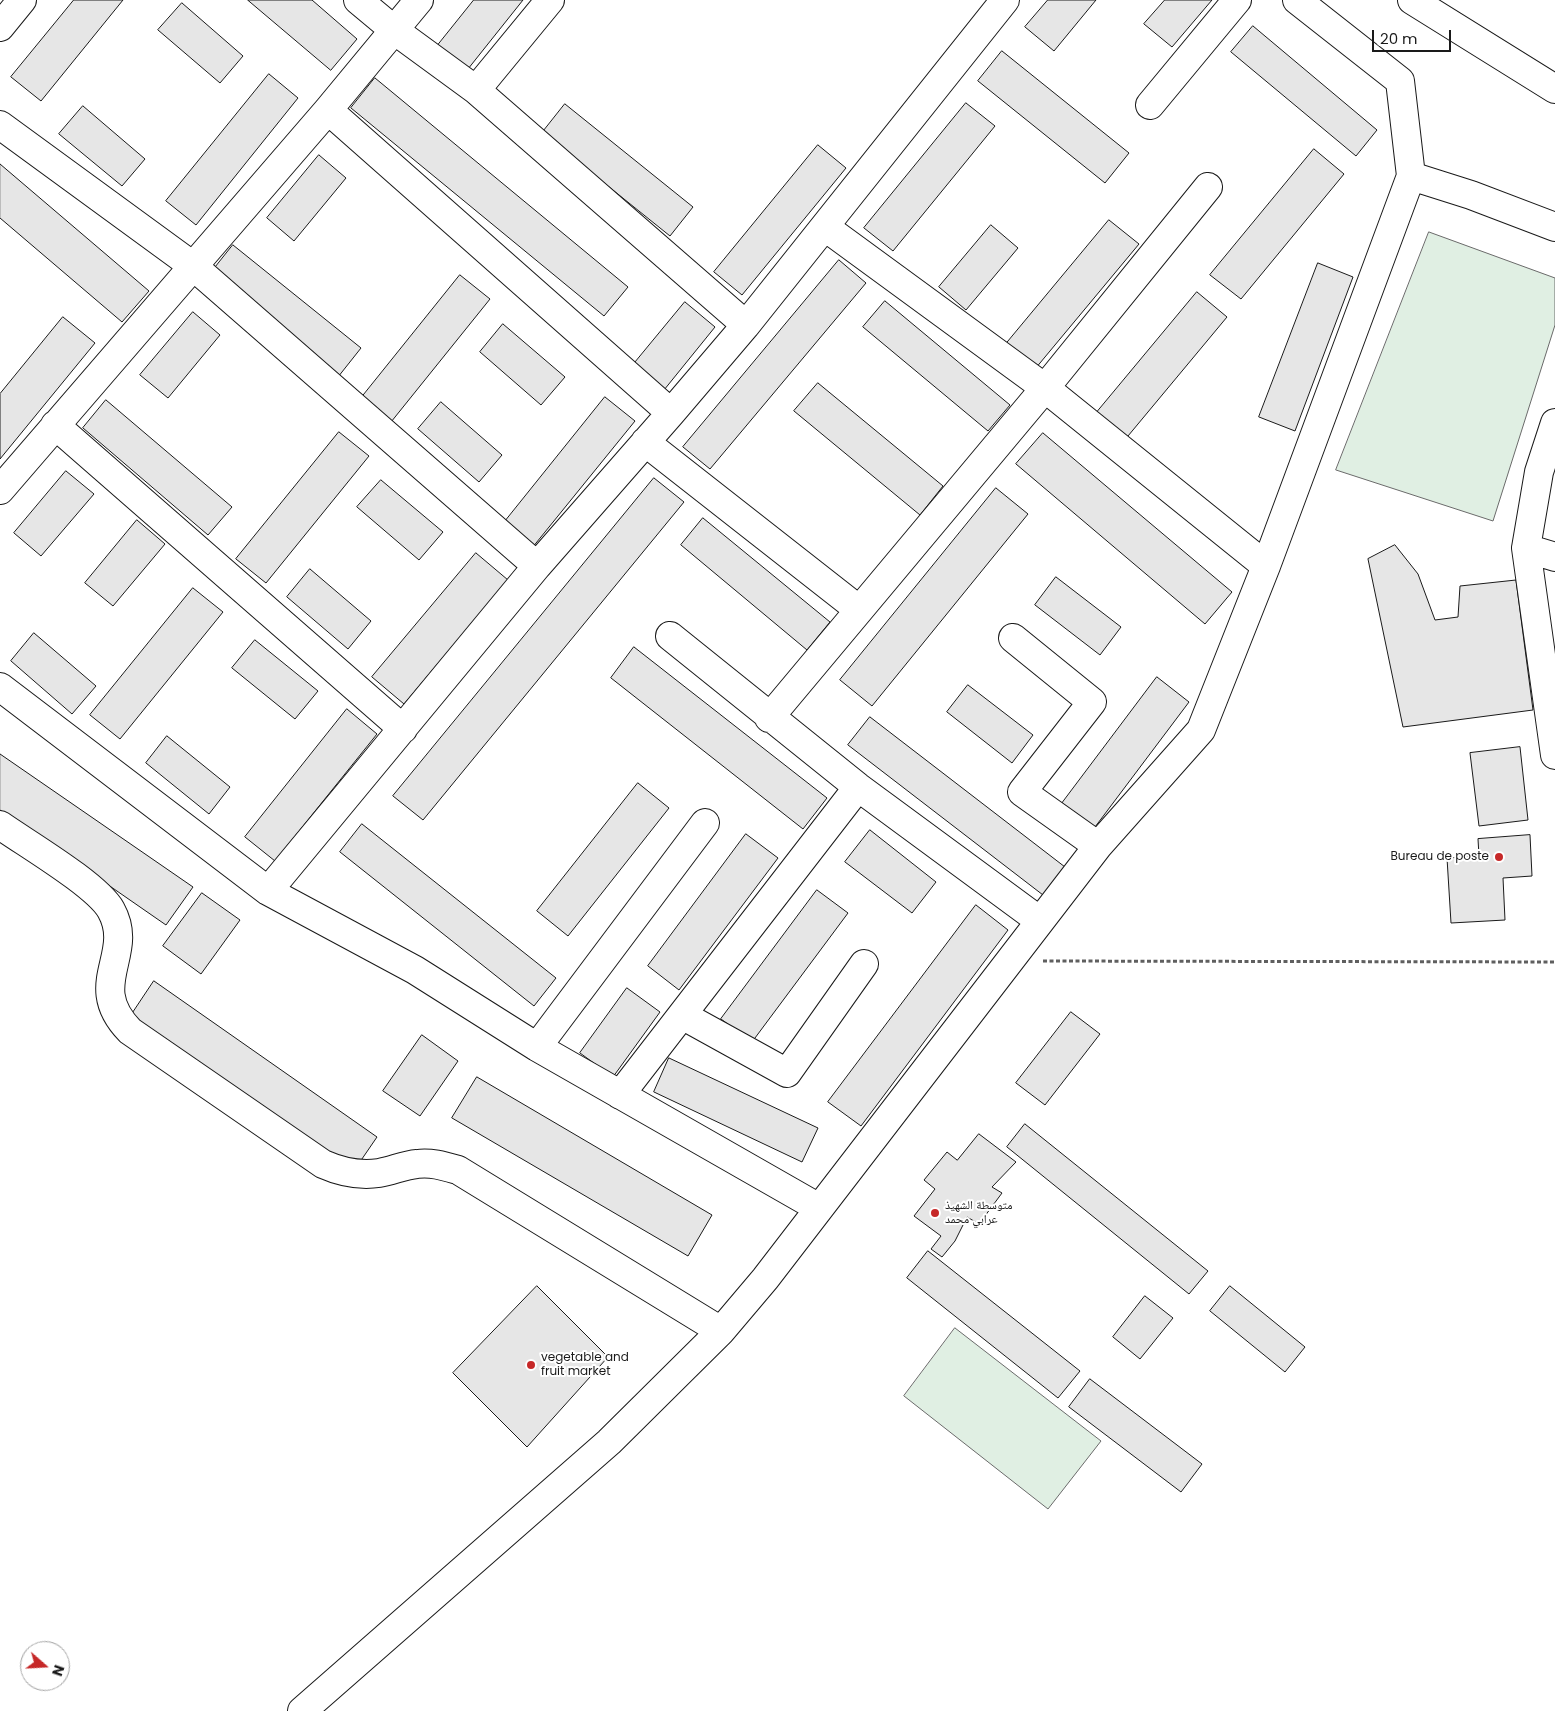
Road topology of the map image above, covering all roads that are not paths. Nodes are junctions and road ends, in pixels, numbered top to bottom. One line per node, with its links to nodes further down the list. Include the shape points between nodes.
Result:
1 (4, 0): 10 (street)
2 (22, 0): 11 (street)
3 (358, 0): 12 (street)
4 (419, 0): 12 (street)
5 (550, 0): 14 (street)
6 (1005, 0): 20 (street)
7 (1237, 0): 15 (street)
8 (1297, 0): 18 (street, via 1400,81)
9 (1412, 0): 13 (street)
10 (0, 6)
11 (0, 27)
12 (394, 30): 14 (street); 16 (street)
13 (1555, 88)
14 (476, 90): 23 (street)
15 (1150, 105)
16 (328, 110): 22 (street); 25 (street)
17 (0, 125): 22 (street)
18 (1412, 176): 21 (street); 33 (street)
19 (1208, 187): 24 (street)
20 (825, 227): 23 (street); 24 (street)
21 (1555, 228)
22 (193, 266): 27 (street); 32 (street)
23 (746, 324): 25 (street)
24 (1045, 388): 33 (street); 34 (street)
25 (671, 413): 28 (street)
26 (1555, 423): 30 (street, via 1539,472)
27 (55, 425): 29 (street); 39 (street)
28 (645, 442): 32 (street); 34 (street)
29 (0, 490)
30 (1526, 548): 31 (street); 40 (street)
31 (1555, 557)
32 (537, 566): 39 (street)
33 (1266, 566): 44 (street, via 1201,730)
34 (858, 609): 38 (street)
35 (670, 636): 38 (street)
36 (1013, 638): 44 (street, via 1092,702 1022,792)
37 (0, 687): 45 (street)
38 (769, 718): 41 (street)
39 (403, 729): 45 (street)
40 (1555, 755)
41 (858, 787): 46 (street); 48 (street)
42 (705, 823): 49 (street)
43 (0, 825): 52 (street, via 94,890 112,912 118,948 110,972 110,997 120,1021 130,1031 323,1164 360,1174 415,1164 442,1165 458,1170)
44 (1098, 846): 46 (street)
45 (268, 891): 49 (street, via 415,970)
46 (1040, 921): 51 (street)
47 (864, 964): 48 (street, via 787,1073)
48 (682, 1015): 50 (street)
49 (537, 1047): 50 (street)
50 (620, 1095): 51 (street)
51 (818, 1208): 52 (street)
52 (721, 1331): 53 (street, via 609,1442)
53 (311, 1703)

